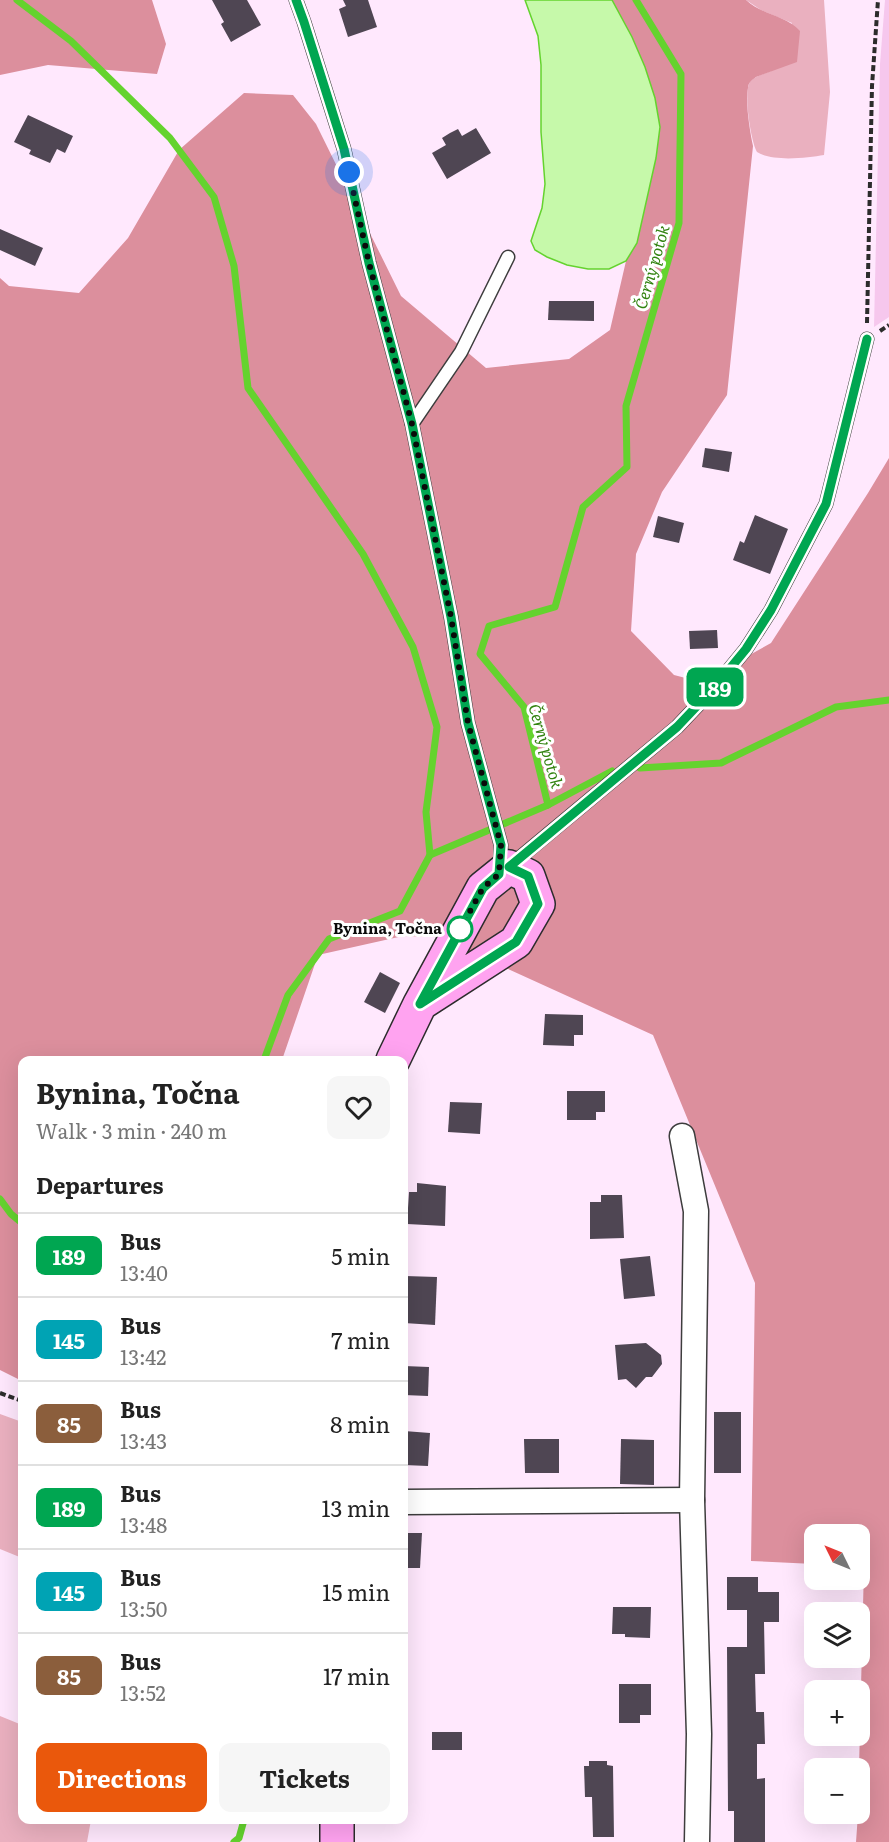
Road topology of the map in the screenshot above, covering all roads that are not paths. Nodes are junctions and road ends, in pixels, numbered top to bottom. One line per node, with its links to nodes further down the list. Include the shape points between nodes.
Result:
1 (296, 0): 4 (lane, via 344,149 369,263)
2 (508, 257): 4 (lane, via 461,352)
3 (867, 339): 5 (lane, via 826,504 771,610 746,649 677,727)
4 (412, 424): 5 (lane, via 468,723 495,818)
5 (504, 871): 6 (street, via 483,888); 6 (street, via 528,876 538,904 516,942)
6 (420, 1004): 7 (street)
7 (395, 1056)
8 (682, 1136): 9 (street, via 696,1211)
9 (692, 1500): 10 (street); 13 (street, via 699,1734)
10 (408, 1503)
11 (337, 1824): 12 (street)
12 (337, 1842)
13 (697, 1842)

